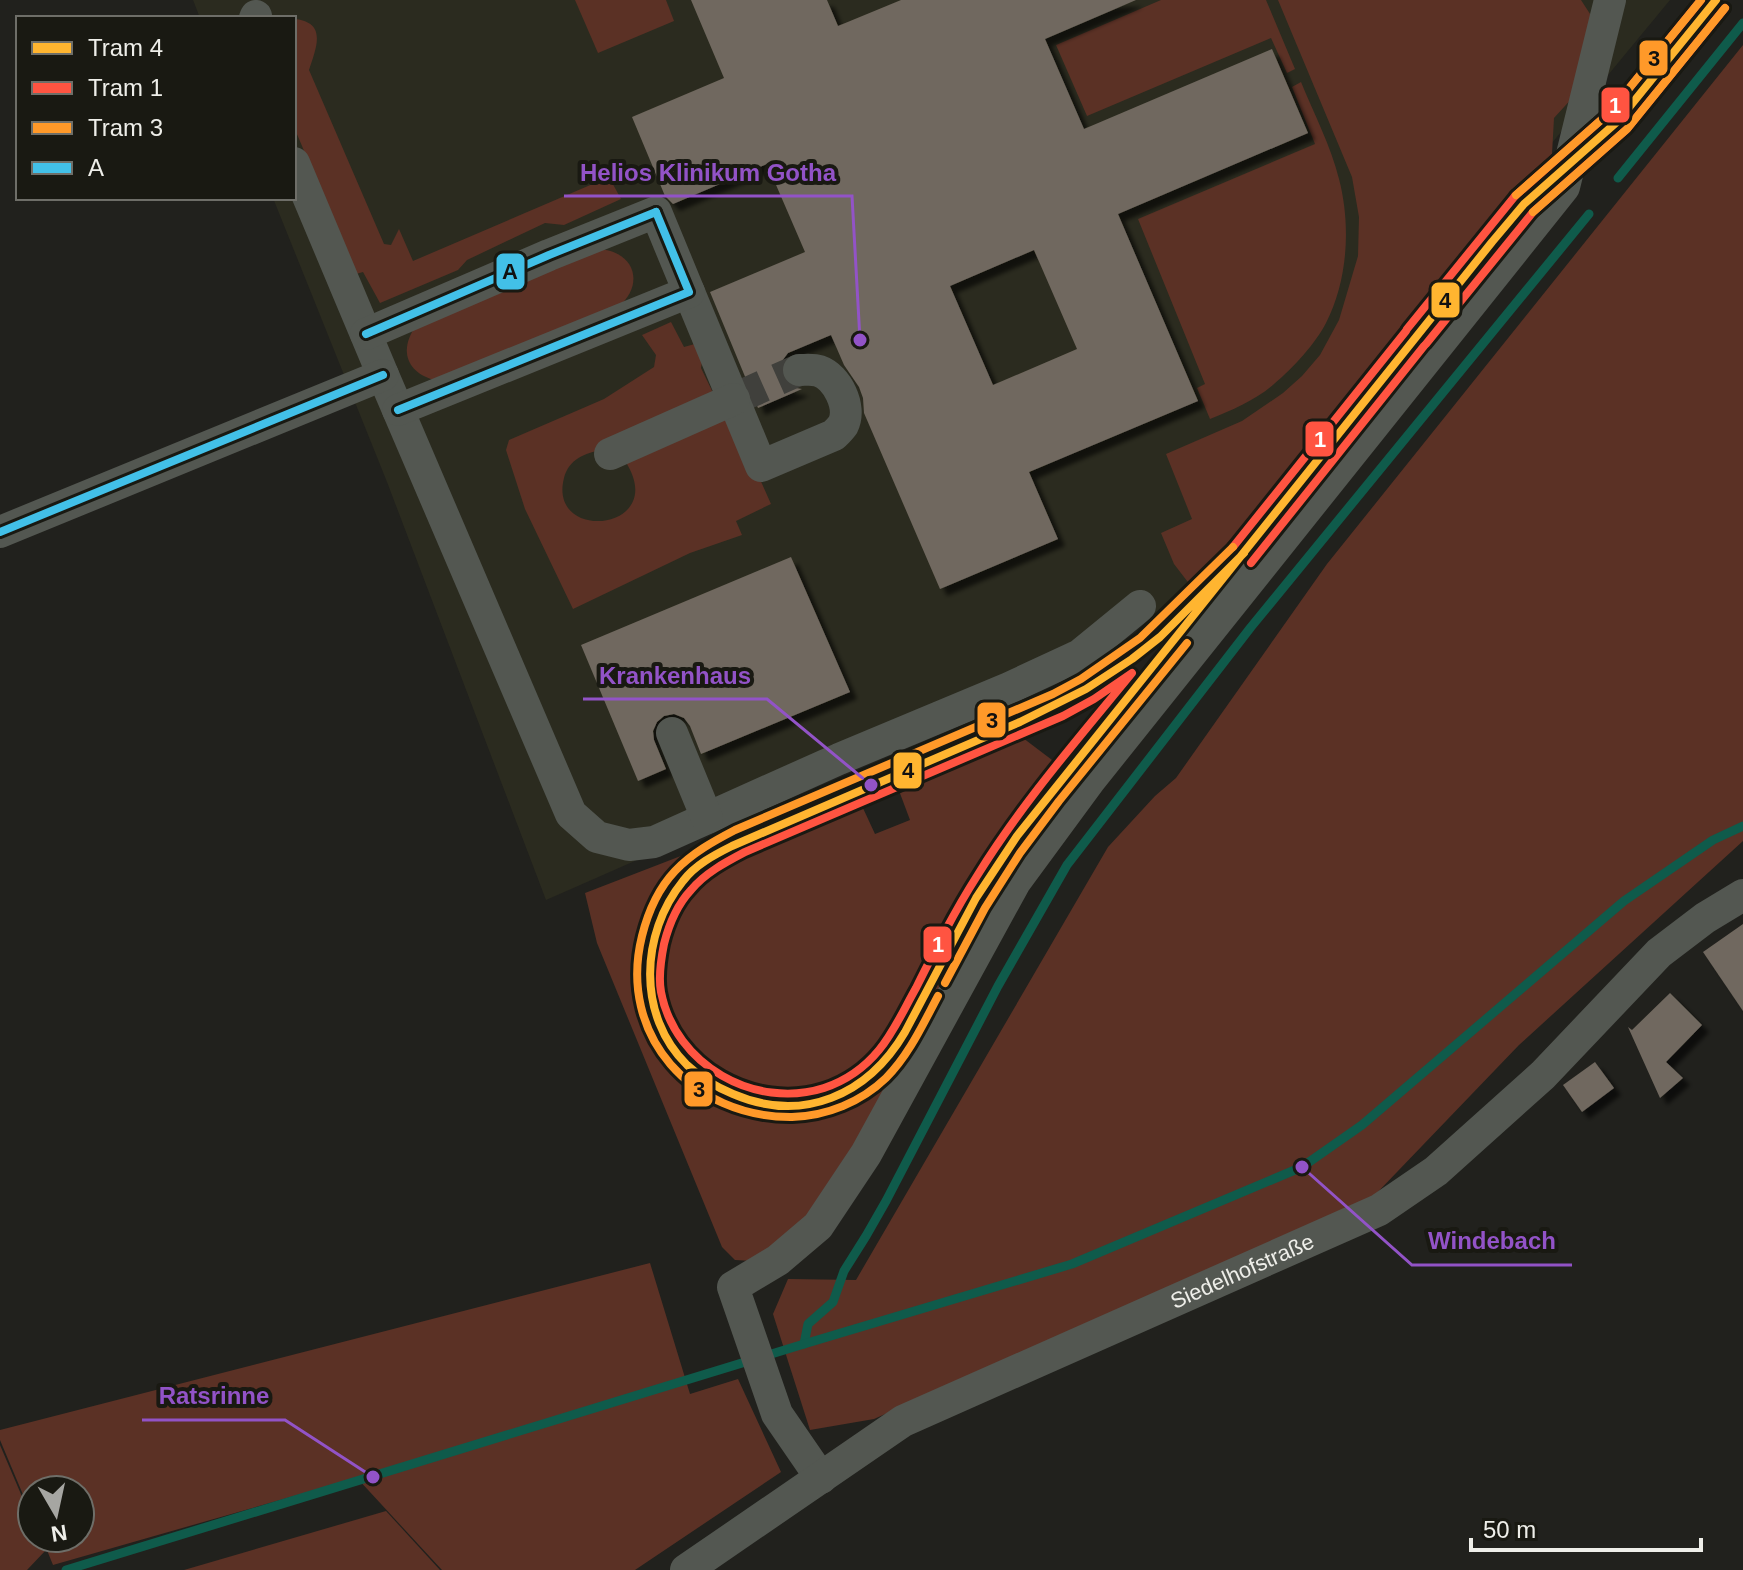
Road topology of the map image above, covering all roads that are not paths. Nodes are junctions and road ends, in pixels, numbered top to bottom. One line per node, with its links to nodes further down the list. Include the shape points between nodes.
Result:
1 (1610, 0): 15 (street, via 1564,187 1090,780 1015,882 866,1154 818,1226 778,1260 733,1287 777,1414)
2 (296, 168): 4 (street)
3 (689, 292): 4 (street, via 656,212); 7 (street); 8 (street)
4 (366, 334): 6 (street)
5 (799, 370): 7 (street, via 819,371 836,384 846,417 834,435 761,466)
6 (383, 375): 8 (street); 10 (street)
7 (734, 399): 9 (street)
8 (398, 410): 13 (street, via 571,814 597,837 629,845 654,842)
9 (610, 454)
10 (0, 532)
11 (1140, 606): 13 (street, via 1080,655)
12 (672, 733): 13 (street)
13 (707, 818)
14 (1743, 895): 15 (street, Siedelhofstraße, via 1659,953 1543,1075 1436,1171 1379,1210 903,1421)
15 (821, 1478): 16 (street, Siedelhofstraße)
16 (686, 1570)

